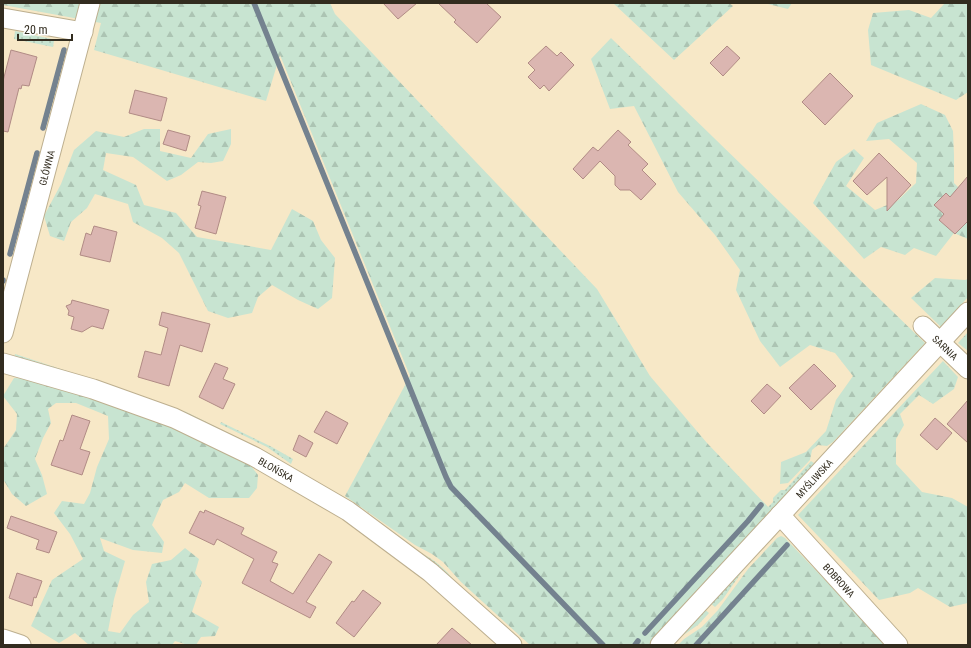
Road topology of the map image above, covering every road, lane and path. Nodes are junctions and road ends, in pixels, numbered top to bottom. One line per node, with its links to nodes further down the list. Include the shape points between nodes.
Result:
1 (90, 3): 3 (street, GŁÓWNA)
2 (3, 18): 3 (street)
3 (83, 32): 6 (street, GŁÓWNA)
4 (968, 312): 7 (street, MYŚLIWSKA)
5 (923, 326): 7 (street, SARNIA)
6 (3, 333)
7 (940, 343): 9 (street, SARNIA); 10 (street, MYŚLIWSKA)
8 (3, 363): 13 (street, BŁOŃSKA, via 93,389 174,418 255,456 348,511 430,572)
9 (968, 369)
10 (780, 515): 14 (street, MYŚLIWSKA); 15 (street, BOBROWA)
11 (3, 640): 12 (street)
12 (21, 645)
13 (512, 645)
14 (660, 645)
15 (898, 645)

